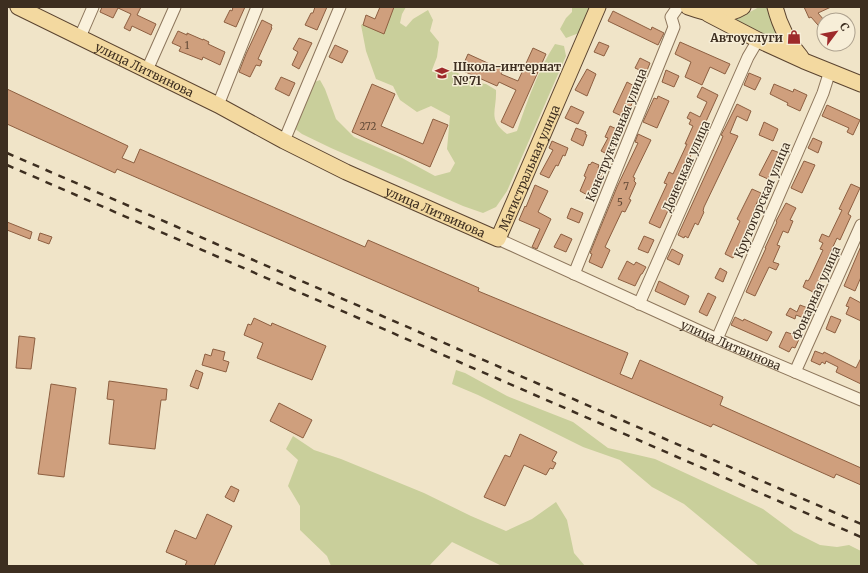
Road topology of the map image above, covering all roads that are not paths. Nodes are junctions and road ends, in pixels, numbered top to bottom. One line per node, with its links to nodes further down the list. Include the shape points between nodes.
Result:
1 (18, 7): 12 (main road, улица Литвинова)
2 (93, 7): 12 (street)
3 (175, 7): 15 (street)
4 (257, 7): 18 (street)
5 (340, 7): 19 (street)
6 (598, 7): 21 (main road, Магистральная улица)
7 (678, 7): 22 (street, Конструктивная улица, via 671,17 674,28)
8 (688, 7): 11 (main road)
9 (743, 7): 11 (main road, via 724,14)
10 (775, 7): 14 (main road, via 786,38)
11 (708, 14): 13 (main road)
12 (80, 37): 15 (main road, улица Литвинова)
13 (758, 40): 14 (main road); 23 (street, Донецкая улица, via 748,57)
14 (804, 61): 16 (main road)
15 (147, 70): 18 (main road, улица Литвинова)
16 (830, 71): 17 (main road); 24 (street, Крутогорская улица, via 823,93)
17 (861, 84)
18 (218, 105): 19 (main road, улица Литвинова)
19 (284, 142): 21 (main road, улица Литвинова)
20 (861, 225): 25 (street, Фонарная улица)
21 (498, 239): 22 (street, улица Литвинова)
22 (574, 274): 23 (street, улица Литвинова)
23 (639, 304): 24 (street, улица Литвинова)
24 (717, 339): 25 (street, улица Литвинова)
25 (795, 372): 26 (street, улица Литвинова)
26 (861, 400)

